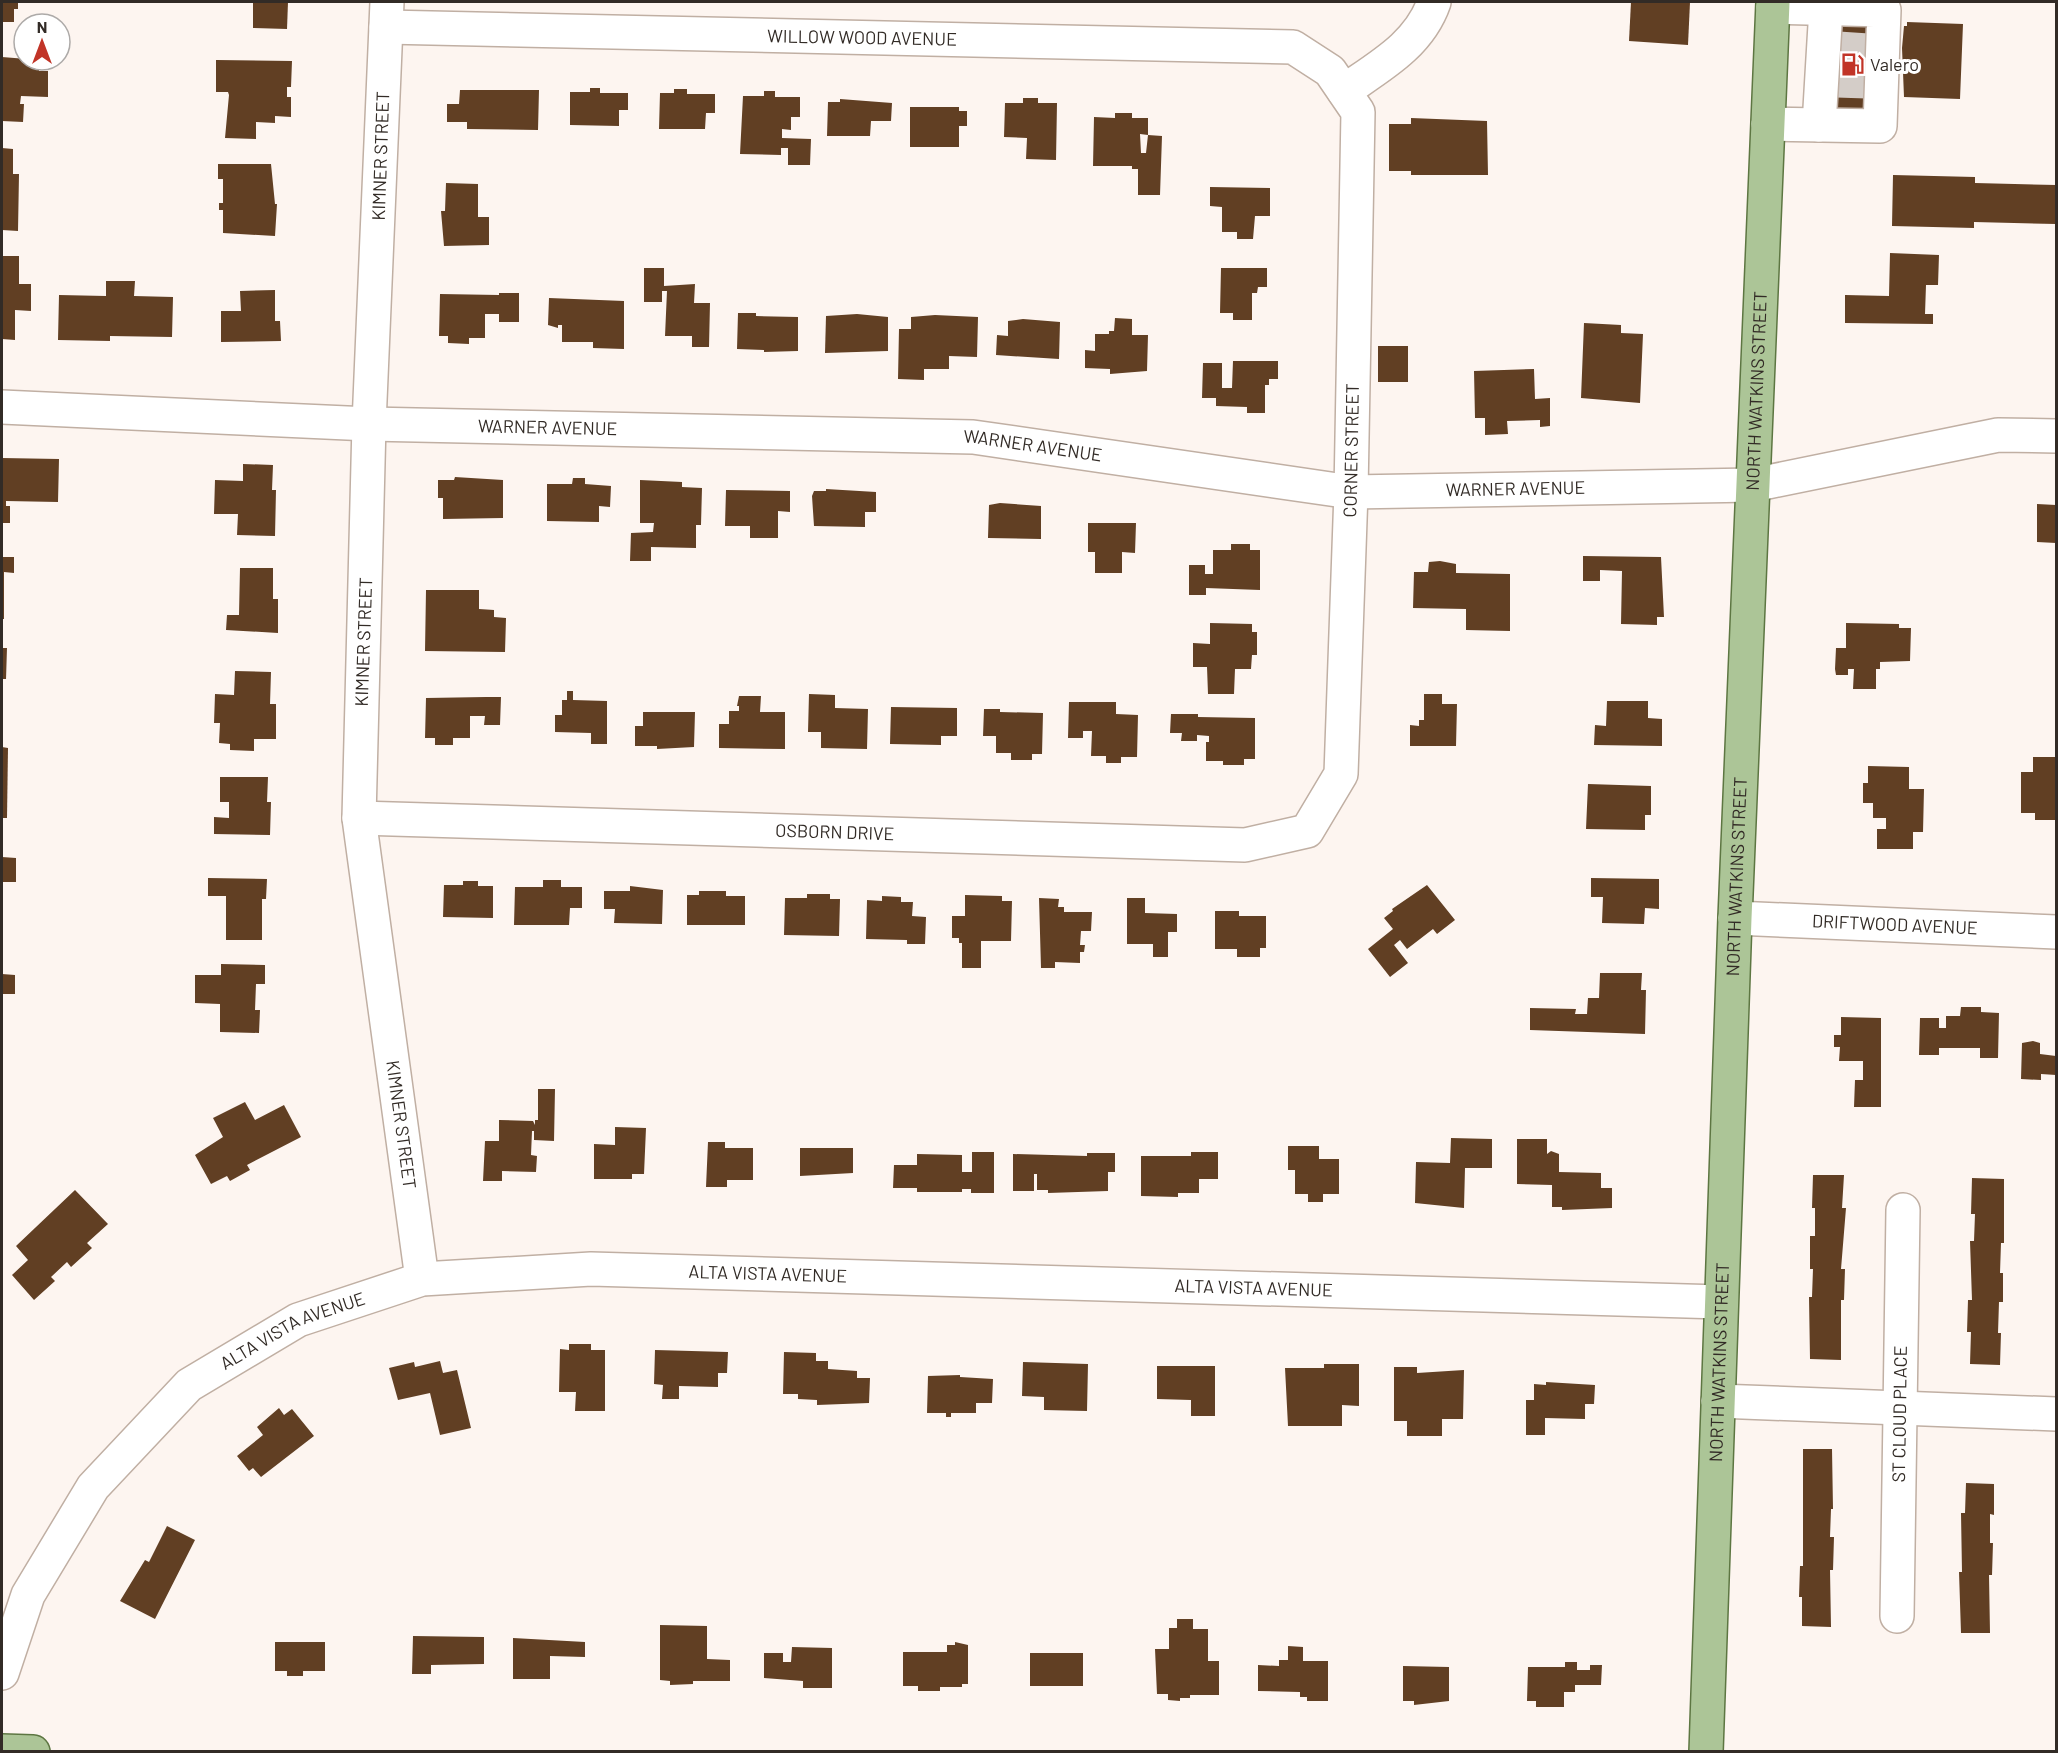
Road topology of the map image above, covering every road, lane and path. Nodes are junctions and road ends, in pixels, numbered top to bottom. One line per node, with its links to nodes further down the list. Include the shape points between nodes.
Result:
1 (1434, 2): 6 (street, via 1422,29 1402,50)
2 (1773, 4): 3 (street); 8 (main road, NORTH WATKINS STREET)
3 (1826, 8): 5 (street); 5 (street, via 1884,10)
4 (387, 14): 6 (street, WILLOW WOOD AVENUE, via 1293,47); 11 (street, KIMNER STREET)
5 (1853, 49): 7 (street); 7 (street)
6 (1337, 81): 14 (street, CORNER STREET, via 1358,111)
7 (1852, 81): 9 (street); 9 (street, via 1880,126)
8 (1768, 124): 9 (street); 13 (main road, NORTH WATKINS STREET)
9 (1819, 125)
10 (2, 406): 11 (street, WARNER AVENUE)
11 (369, 424): 14 (street, WARNER AVENUE, via 973,437); 15 (street, KIMNER STREET)
12 (2056, 436): 13 (street, WARNER AVENUE, via 1998,435)
13 (1753, 485): 14 (street, WARNER AVENUE); 17 (main road, NORTH WATKINS STREET)
14 (1351, 492): 16 (street, CORNER STREET, via 1341,774)
15 (359, 818): 16 (street, OSBORN DRIVE, via 1245,845); 20 (street, KIMNER STREET)
16 (1307, 831)
17 (1735, 918): 18 (street, DRIFTWOOD AVENUE); 21 (main road, NORTH WATKINS STREET)
18 (2056, 932)
19 (1903, 1210): 23 (street, ST CLOUD PLACE)
20 (423, 1279): 21 (street, ALTA VISTA AVENUE, via 591,1269); 26 (street, ALTA VISTA AVENUE, via 298,1320 189,1385 93,1487 28,1595)
21 (1721, 1302): 22 (main road, NORTH WATKINS STREET)
22 (1718, 1401): 23 (street); 29 (main road, NORTH WATKINS STREET)
23 (1900, 1408): 24 (street); 25 (street, ST CLOUD PLACE)
24 (2056, 1414)
25 (1898, 1616)
26 (2, 1673)
27 (2, 1750): 28 (main road)
28 (33, 1752)
29 (1706, 1752)

